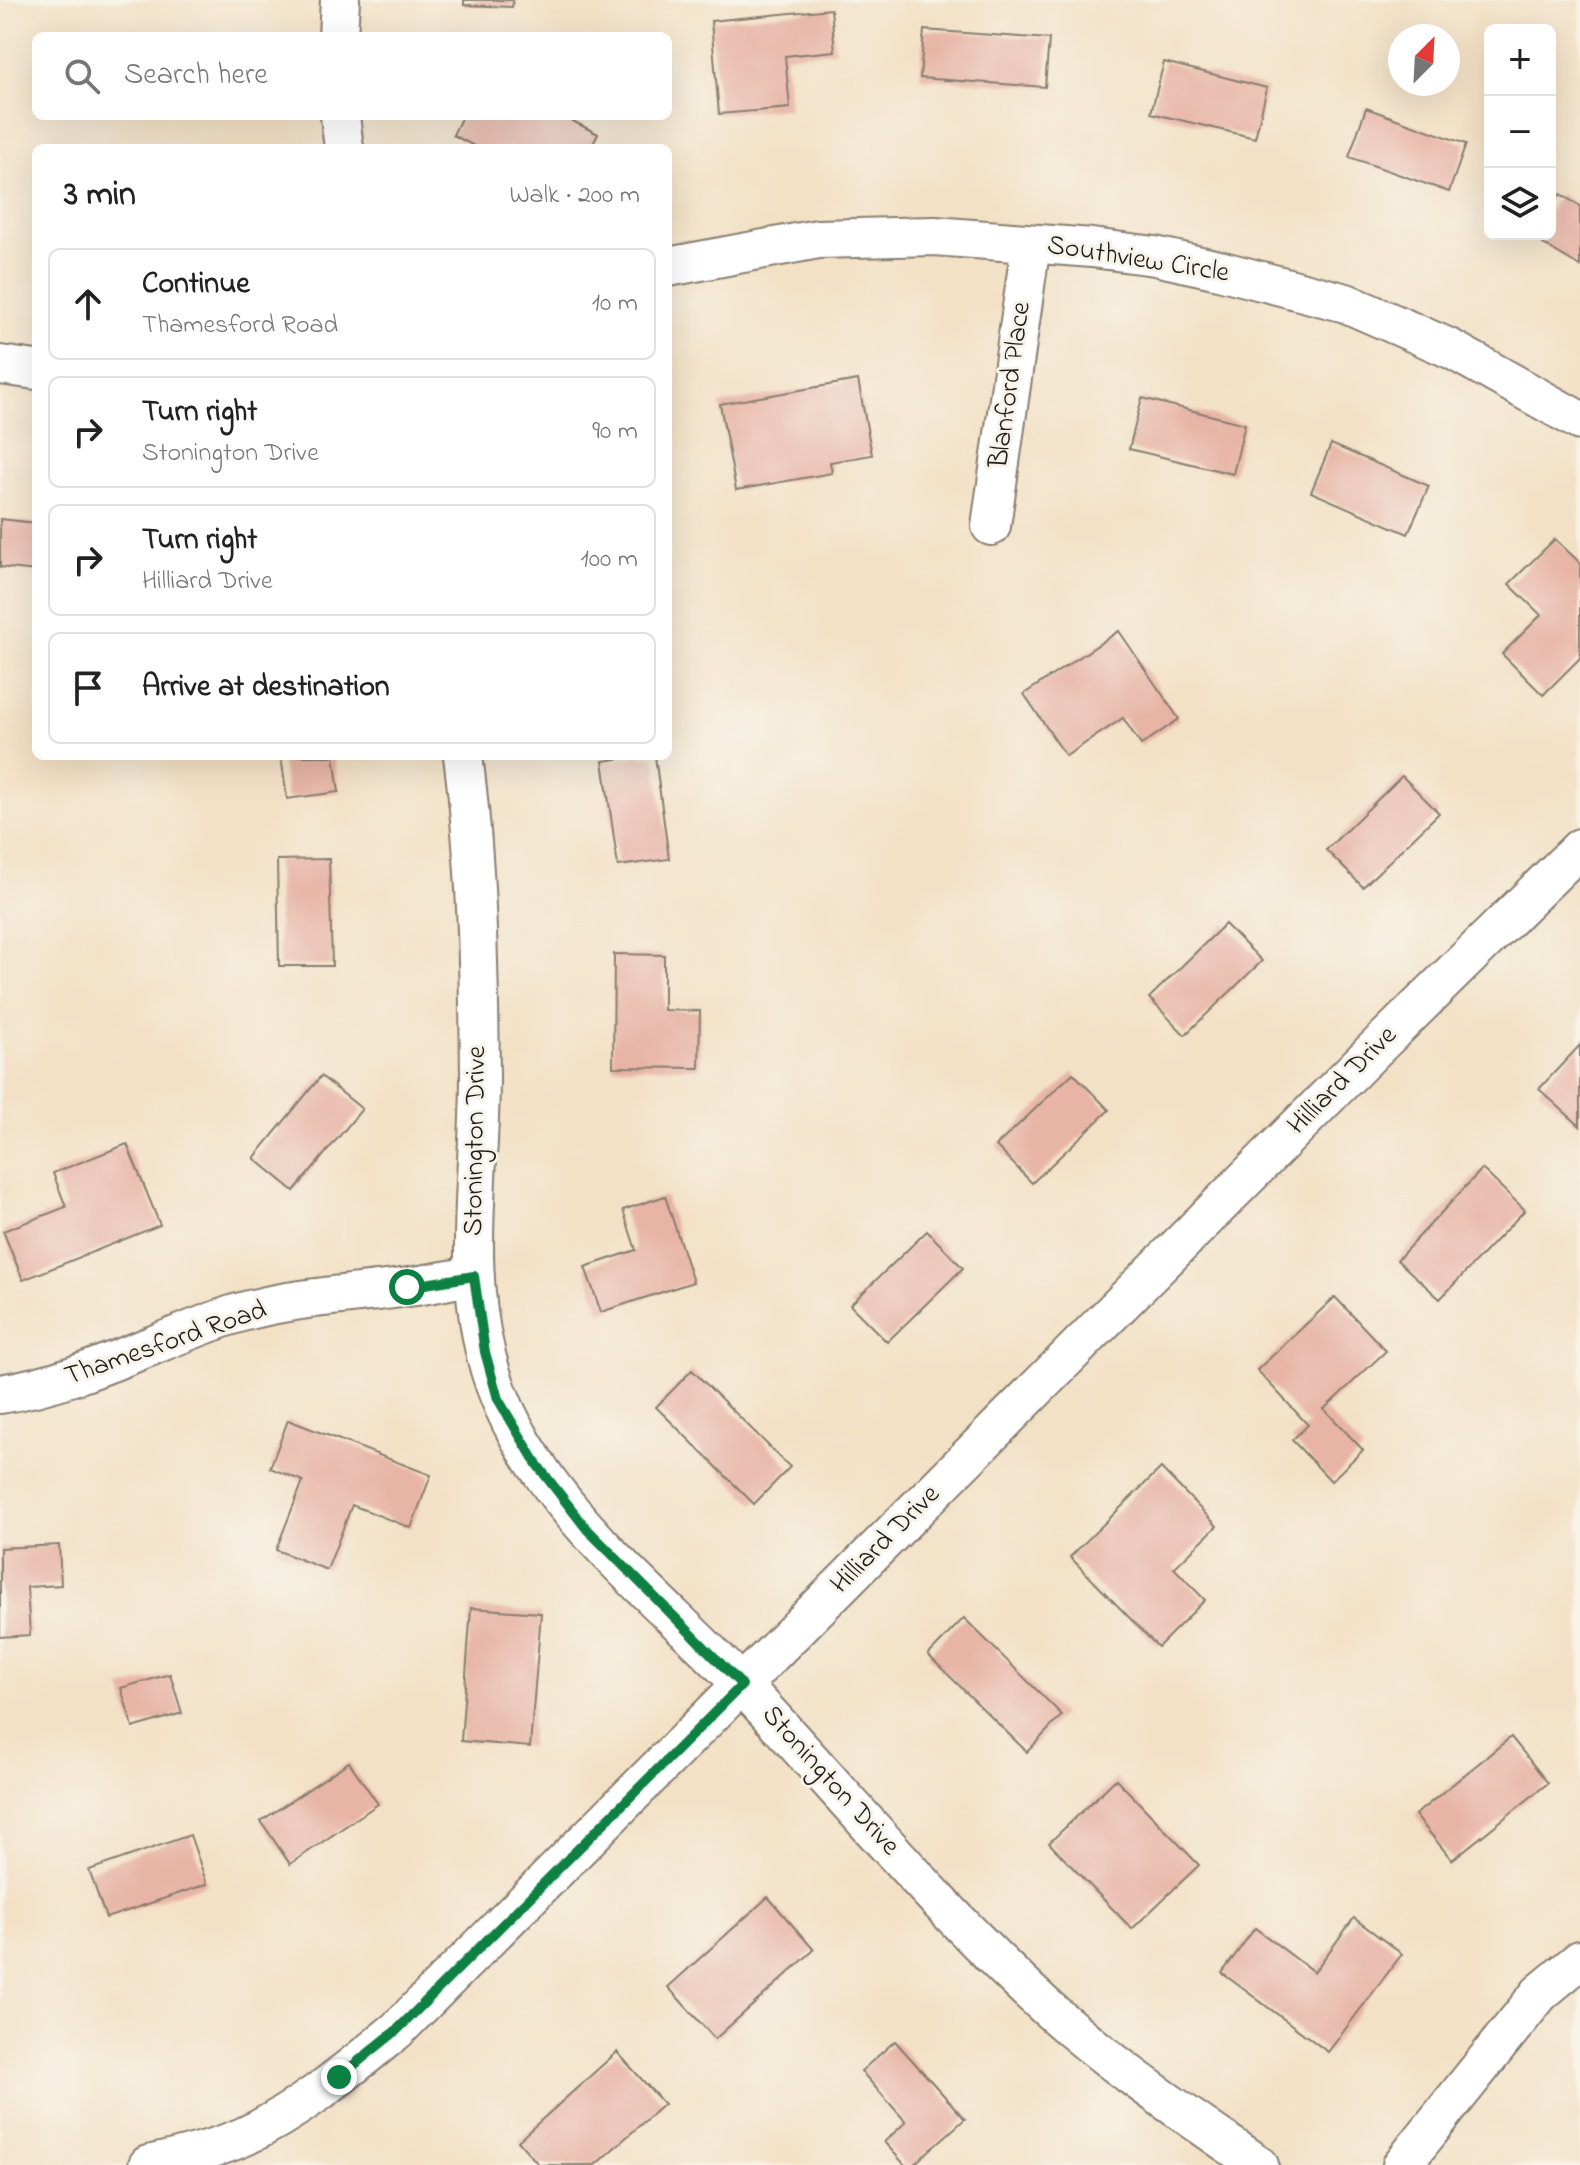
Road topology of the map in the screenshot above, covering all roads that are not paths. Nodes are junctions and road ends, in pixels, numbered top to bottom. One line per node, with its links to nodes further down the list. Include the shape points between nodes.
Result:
1 (340, 0): 2 (street)
2 (338, 32)
3 (340, 120): 4 (street)
4 (344, 144)
5 (1031, 244): 6 (street, Southview Circle, via 934,236 818,239); 9 (street, Southview Circle, via 1155,256 1346,303 1451,349); 10 (street, Blanford Place)
6 (672, 266)
7 (0, 365): 8 (street)
8 (32, 369)
9 (1580, 421)
10 (991, 526)
11 (464, 760): 13 (street, Stonington Drive, via 473,833 480,1078)
12 (1580, 848): 15 (street, Hilliard Drive)
13 (474, 1276): 14 (street, Thamesford Road, via 304,1299 228,1316 107,1365); 15 (street, Stonington Drive, via 498,1399 538,1466 586,1528)
14 (0, 1394)
15 (742, 1685): 17 (street, Hilliard Drive, via 386,2040 294,2108 244,2136 199,2154); 18 (street, Stonington Drive, via 948,1910 1044,2005)
16 (1580, 1960): 19 (street, via 1540,1993)
17 (148, 2165)
18 (1259, 2165)
19 (1402, 2165)

